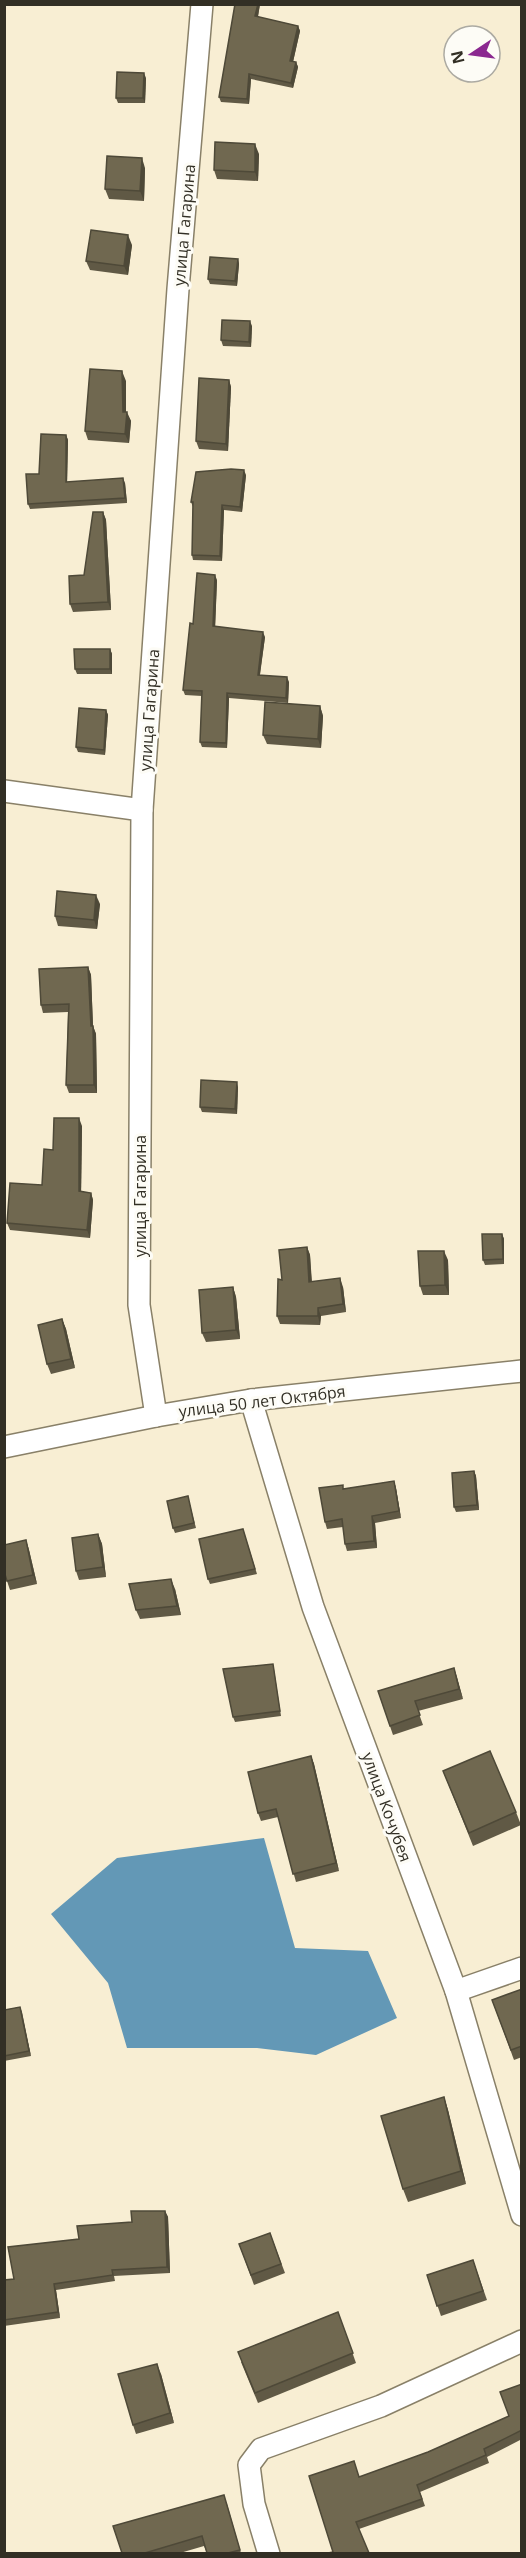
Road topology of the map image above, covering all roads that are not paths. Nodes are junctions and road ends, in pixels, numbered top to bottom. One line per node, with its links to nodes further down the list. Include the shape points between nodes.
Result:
1 (202, 4): 3 (street, улица Гагарина)
2 (4, 791): 3 (street)
3 (142, 810): 6 (street, улица Гагарина, via 139,1305)
4 (522, 1371): 5 (street, улица 50 лет Октября)
5 (251, 1400): 6 (street, улица 50 лет Октября); 9 (street, улица Кочубея, via 313,1608)
6 (156, 1416): 7 (street, улица 50 лет Октября)
7 (4, 1447)
8 (522, 1968): 9 (street)
9 (456, 1991): 10 (street, улица Кочубея)
10 (522, 2215)
11 (522, 2341): 12 (street, via 381,2406 261,2449 249,2465 254,2504)
12 (269, 2553)

